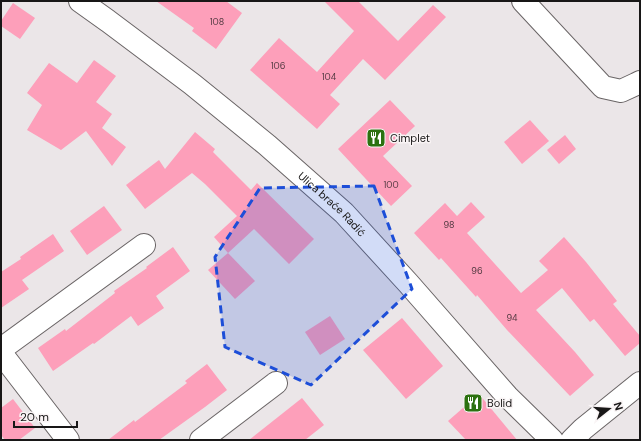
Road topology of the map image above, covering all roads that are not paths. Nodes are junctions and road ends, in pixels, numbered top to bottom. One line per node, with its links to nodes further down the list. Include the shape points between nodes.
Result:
1 (80, 1): 11 (main road, Ulica braće Radić, via 192,84 267,145 344,213 507,396)
2 (523, 1): 3 (main road, via 602,88 621,91)
3 (640, 82)
4 (144, 245): 5 (main road)
5 (1, 349)
6 (1, 353): 9 (main road)
7 (276, 383): 10 (main road)
8 (640, 384): 12 (main road)
9 (68, 440)
10 (201, 440)
11 (552, 440)
12 (572, 440)

